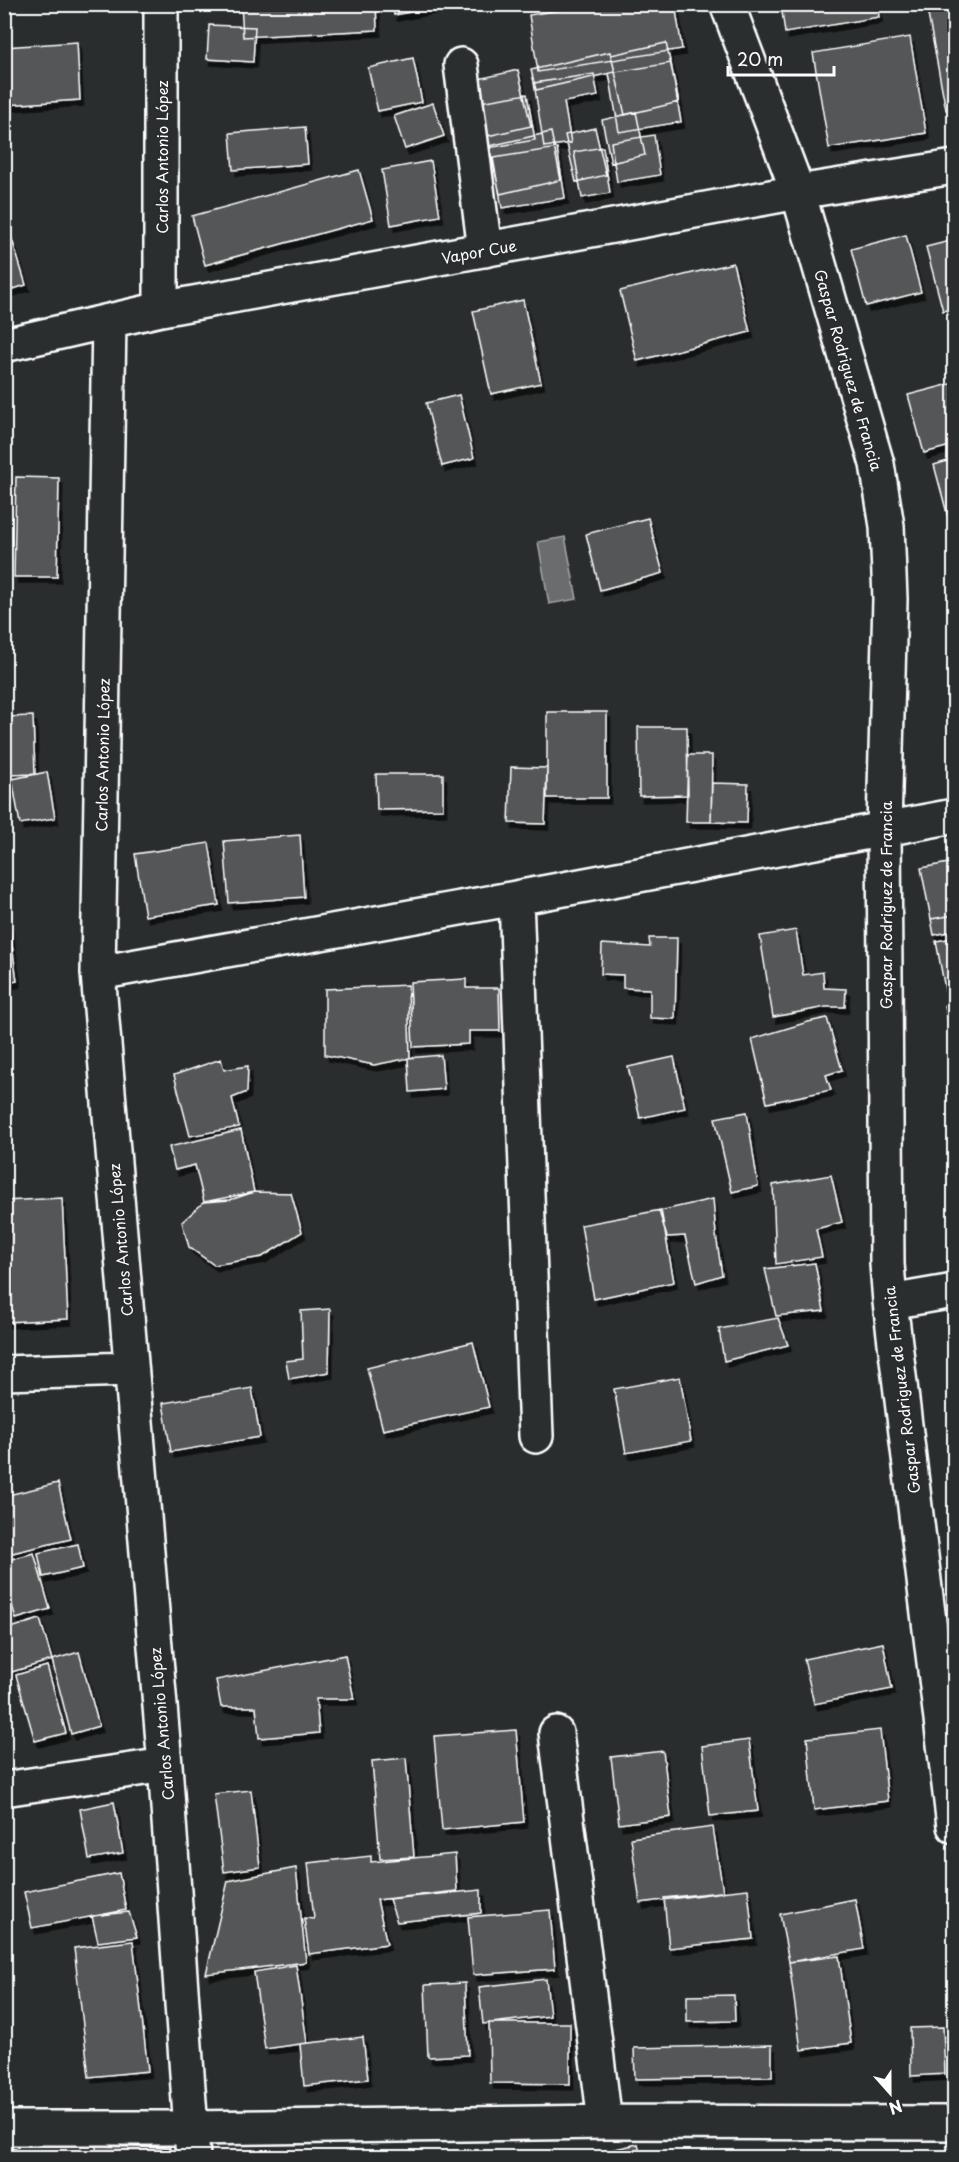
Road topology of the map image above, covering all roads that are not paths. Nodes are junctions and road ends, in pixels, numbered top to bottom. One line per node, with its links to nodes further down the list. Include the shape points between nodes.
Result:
1 (161, 4): 7 (street, Carlos Antonio López)
2 (727, 4): 5 (street, Gaspar Rodriguez de Francia)
3 (460, 65): 6 (street)
4 (954, 167): 5 (street, Vapor Cue)
5 (798, 192): 6 (street, Vapor Cue); 11 (street, Gaspar Rodriguez de Francia, via 877,464 887,526 890,599)
6 (485, 250): 7 (street, Vapor Cue)
7 (161, 309): 8 (street, Vapor Cue)
8 (109, 321): 9 (street, Vapor Cue); 13 (street, Carlos Antonio López)
9 (4, 345)
10 (954, 816): 11 (street)
11 (884, 828): 12 (street); 15 (street, Gaspar Rodriguez de Francia)
12 (516, 898): 13 (street); 18 (street)
13 (99, 973): 16 (street, Carlos Antonio López)
14 (954, 1291): 15 (street)
15 (890, 1302): 22 (street, Gaspar Rodriguez de Francia)
16 (130, 1369): 17 (street); 20 (street, Carlos Antonio López)
17 (4, 1373)
18 (536, 1436)
19 (556, 1733): 23 (street)
20 (165, 1765): 21 (street); 26 (street, Carlos Antonio López)
21 (4, 1789)
22 (954, 1826)
23 (605, 2122): 24 (street); 26 (street)
24 (954, 2123)
25 (4, 2128): 26 (street)
26 (192, 2143)

